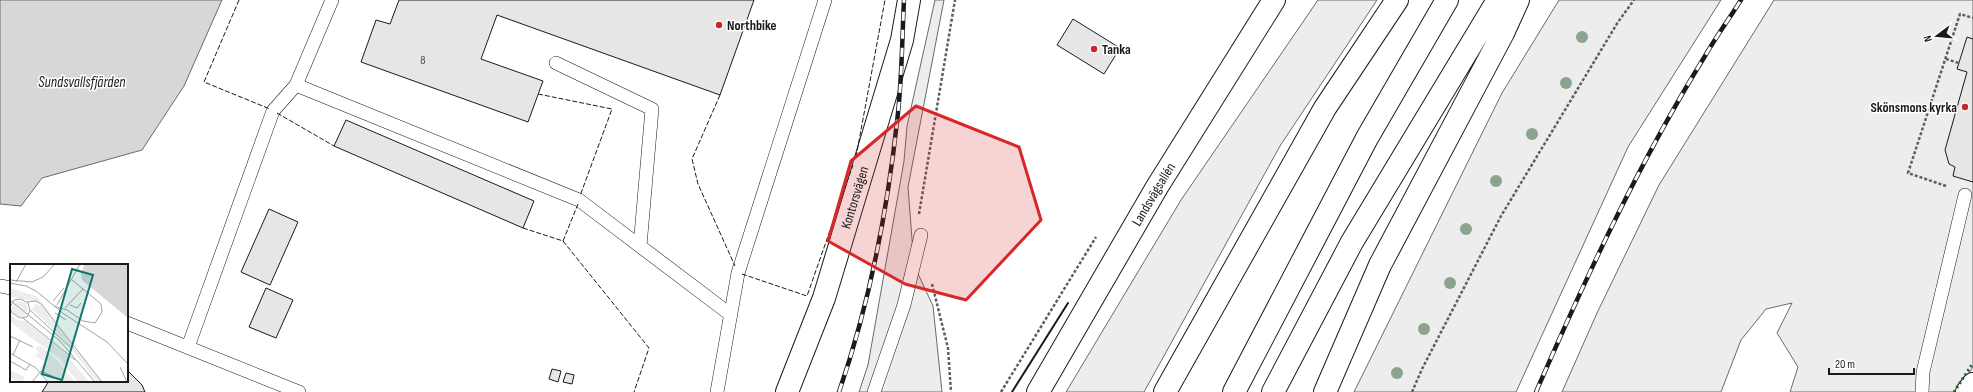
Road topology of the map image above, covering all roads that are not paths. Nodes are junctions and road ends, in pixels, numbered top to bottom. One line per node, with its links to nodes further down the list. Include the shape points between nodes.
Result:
1 (332, 0): 10 (lane)
2 (825, 0): 16 (lane, via 738,273)
3 (909, 0): 22 (main road, Kontorsvägen, via 902,40 824,298)
4 (1274, 0): 24 (main road, Landsvägsallén, via 1157,187)
5 (1397, 0): 25 (main road, via 1325,108)
6 (1447, 0): 26 (main road, via 1367,138)
7 (1498, 0): 27 (main road, via 1352,242)
8 (1518, 0): 28 (main road, via 1380,265)
9 (556, 63): 13 (lane, via 652,109)
10 (296, 85): 13 (lane, via 579,200); 18 (lane, via 273,111)
11 (1965, 195): 29 (lane, via 1923,372)
12 (921, 235): 23 (lane, via 904,305)
13 (640, 246): 16 (lane)
14 (0, 286): 15 (lane)
15 (10, 288)
16 (731, 315): 21 (lane)
17 (128, 322): 18 (lane)
18 (188, 347): 20 (lane)
19 (1973, 384): 30 (main road)
20 (299, 392)
21 (717, 392)
22 (787, 392)
23 (874, 392)
24 (1038, 392)
25 (1165, 392)
26 (1234, 392)
27 (1273, 392)
28 (1324, 392)
29 (1922, 392)
30 (1967, 392)

